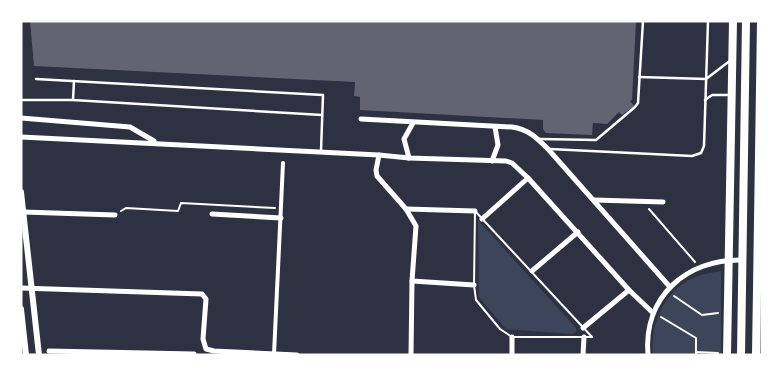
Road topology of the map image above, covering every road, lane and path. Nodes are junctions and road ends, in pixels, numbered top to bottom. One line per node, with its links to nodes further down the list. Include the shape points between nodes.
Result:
1 (643, 21): 7 (lane)
2 (708, 21): 9 (lane)
3 (733, 21): 6 (main road)
4 (746, 21): 44 (main road)
5 (761, 21): 74 (main road)
6 (732, 59): 9 (lane); 11 (main road)
7 (639, 77): 9 (lane); 21 (lane, via 636,105 596,140)
8 (36, 79): 10 (lane)
9 (706, 79): 14 (lane)
10 (74, 81): 13 (lane); 15 (lane, via 323,95)
11 (731, 95): 14 (lane, via 712,95); 43 (main road)
12 (21, 100): 13 (lane)
13 (73, 100): 15 (lane)
14 (705, 100): 23 (lane, via 704,146 697,155)
15 (322, 115): 24 (lane)
16 (21, 118): 22 (street, via 130,128)
17 (361, 119): 18 (street)
18 (413, 123): 19 (street); 26 (street, via 404,139)
19 (495, 127): 21 (street, via 521,128); 27 (street, via 498,145)
20 (21, 137): 22 (street)
21 (538, 139): 23 (street)
22 (157, 143): 24 (street)
23 (548, 149): 31 (street)
24 (321, 152): 25 (street)
25 (379, 155): 26 (street); 35 (street, via 377,176)
26 (409, 158): 27 (street)
27 (492, 161): 29 (street, via 512,163)
28 (283, 163): 34 (street)
29 (528, 178): 41 (street); 42 (street)
30 (21, 192): 37 (street)
31 (594, 200): 32 (street); 51 (street)
32 (643, 202): 33 (street); 45 (path)
33 (663, 202)
34 (282, 208): 39 (path, via 181,203 178,211 126,208); 40 (street)
35 (406, 209): 36 (street); 47 (street, via 417,232)
36 (475, 211): 41 (path); 48 (path)
37 (23, 212): 39 (street); 50 (street)
38 (212, 214): 40 (street)
39 (115, 215)
40 (281, 218): 64 (street)
41 (482, 218): 46 (path)
42 (578, 232): 46 (street); 52 (street)
43 (729, 260): 44 (street); 45 (street); 54 (main road)
44 (742, 260): 73 (main road)
45 (699, 268): 51 (street)
46 (532, 271): 56 (path)
47 (412, 281): 48 (street); 69 (street)
48 (474, 284): 57 (path, via 476,300 500,329)
49 (21, 288): 50 (street)
50 (32, 288): 61 (street, via 202,294 206,299 203,339 206,349); 67 (street)
51 (668, 289): 54 (path, via 702,315); 55 (street)
52 (629, 290): 55 (street); 56 (street)
53 (21, 309): 59 (street)
54 (728, 312): 65 (main road)
55 (652, 313): 62 (path, via 696,338); 72 (street)
56 (583, 328): 58 (path, via 592,337)
57 (512, 337): 58 (path); 70 (street)
58 (584, 337): 71 (street)
59 (23, 347): 66 (street)
60 (49, 351): 63 (street)
61 (247, 353): 64 (street)
62 (696, 353): 65 (path)
63 (194, 354)
64 (274, 354): 68 (street)
65 (727, 354)
66 (26, 355)
67 (39, 355)
68 (296, 355)
69 (411, 355)
70 (512, 355)
71 (583, 355)
72 (648, 355)
73 (741, 355)
74 (756, 355)

